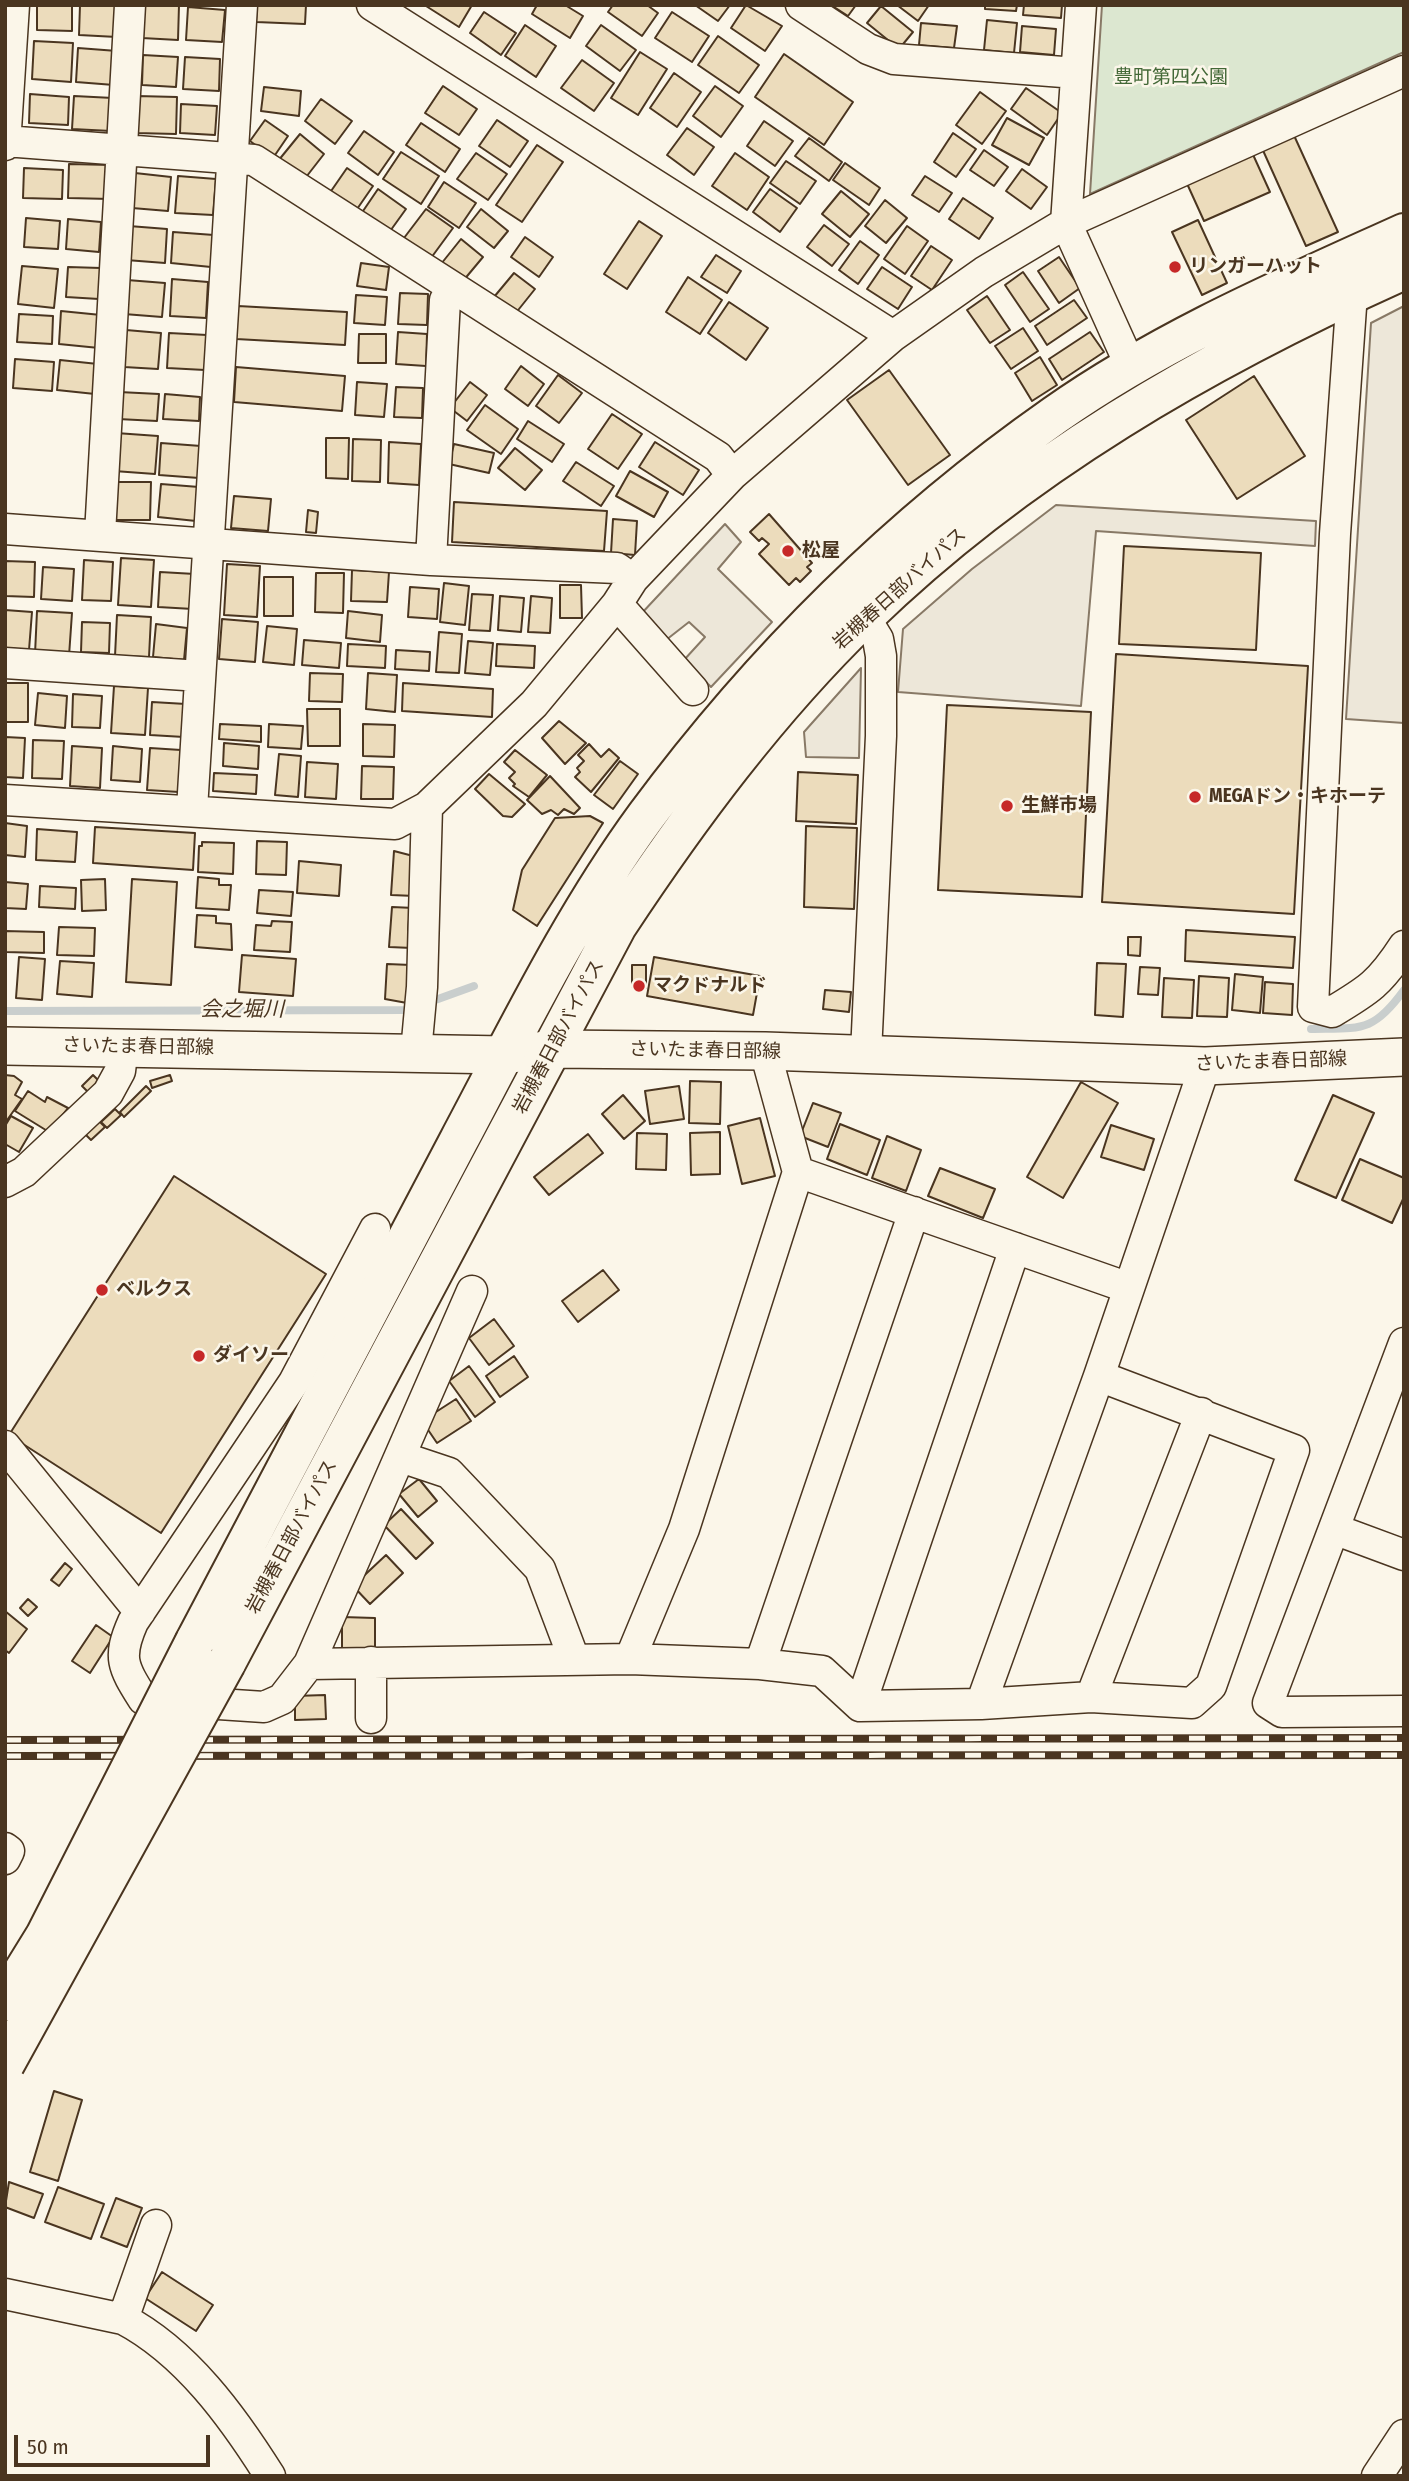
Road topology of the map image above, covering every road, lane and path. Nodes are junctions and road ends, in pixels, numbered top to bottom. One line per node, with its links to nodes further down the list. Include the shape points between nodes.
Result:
1 (14, 5): 9 (street)
2 (130, 5): 10 (street)
3 (242, 5): 11 (street)
4 (802, 5): 8 (street, via 868,49 894,59)
5 (1081, 5): 8 (street)
6 (392, 10): 17 (street)
7 (1404, 71): 12 (street)
8 (1076, 73): 12 (street)
9 (5, 142): 10 (street)
10 (122, 148): 11 (street); 21 (street)
11 (231, 157): 15 (street, via 254,160); 22 (street)
12 (1066, 223): 17 (street, via 984,272); 18 (street)
13 (1404, 233): 18 (highway, 岩槻春日部バイパス, via 1234,311)
14 (1404, 270): 16 (highway, 岩槻春日部バイパス)
15 (452, 286): 19 (street, via 718,457); 23 (street, via 445,300)
16 (1352, 293): 26 (highway, 岩槻春日部バイパス, via 1251,341 1077,445 958,534); 33 (street, via 1335,534 1313,1007 1332,1012 1373,988)
17 (893, 336): 19 (street)
18 (1131, 367): 40 (highway, 岩槻春日部バイパス, via 1055,415 934,509 765,669 643,821 582,912)
19 (732, 475): 24 (street)
20 (5, 529): 21 (street)
21 (100, 534): 22 (street)
22 (211, 543): 23 (street); 28 (street)
23 (431, 560): 24 (street, via 617,568)
24 (633, 579): 25 (street)
25 (617, 604): 29 (street); 31 (street, via 534,704)
26 (864, 616): 37 (highway, 岩槻春日部バイパス, via 793,693 672,843 617,926); 39 (street, via 878,639 881,656)
27 (5, 663): 28 (street)
28 (200, 676): 32 (street)
29 (693, 690)
30 (5, 800): 32 (street)
31 (427, 807): 32 (street, via 395,824); 34 (street)
32 (192, 809)
33 (1404, 946)
34 (417, 1038): 36 (main road, さいたま春日部線); 40 (main road, さいたま春日部線)
35 (5, 1046): 36 (main road, さいたま春日部線)
36 (123, 1047): 44 (street, via 120,1071 108,1093 24,1172)
37 (553, 1049): 38 (main road, さいたま春日部線); 40 (main road, さいたま春日部線); 71 (highway, 岩槻春日部バイパス, bridge, via 226,1663)
38 (765, 1051): 39 (main road, さいたま春日部線); 43 (street)
39 (866, 1054): 42 (main road, さいたま春日部線)
40 (504, 1055): 70 (highway, 岩槻春日部バイパス, bridge, via 195,1641 46,1936)
41 (1404, 1057): 42 (main road, さいたま春日部線)
42 (1205, 1066): 48 (street)
43 (798, 1172): 45 (street); 59 (street, via 684,1529)
44 (5, 1182)
45 (914, 1212): 47 (street); 62 (street)
46 (375, 1229): 57 (street, via 294,1381)
47 (1015, 1248): 48 (street); 65 (street)
48 (1129, 1288): 51 (street)
49 (472, 1291): 54 (street)
50 (1404, 1343): 55 (street)
51 (1099, 1376): 52 (street); 64 (street)
52 (1201, 1413): 63 (street); 63 (street, via 1294,1450 1211,1686 1192,1703)
53 (5, 1446): 57 (street)
54 (401, 1457): 58 (street, via 449,1473 540,1569); 61 (street)
55 (1334, 1529): 56 (street); 66 (street, via 1268,1703 1282,1712)
56 (1404, 1555)
57 (140, 1612): 61 (street, via 122,1647 127,1674 143,1699 264,1707 282,1699)
58 (574, 1659): 59 (street); 60 (street)
59 (629, 1659): 62 (street)
60 (371, 1662): 61 (street); 67 (street)
61 (309, 1664)
62 (760, 1664): 65 (street, via 822,1671)
63 (1091, 1697): 64 (street)
64 (981, 1704): 65 (street)
65 (860, 1706)
66 (1404, 1711)
67 (372, 1718)
68 (5, 1848): 69 (street, via 9,1851)
69 (5, 1859)
70 (5, 2001)
71 (5, 2064)
72 (156, 2225): 74 (street)
73 (5, 2294): 74 (street)
74 (123, 2319): 76 (street, via 172,2352 212,2394)
75 (1404, 2435): 77 (street)
76 (270, 2476)
77 (1377, 2476)

